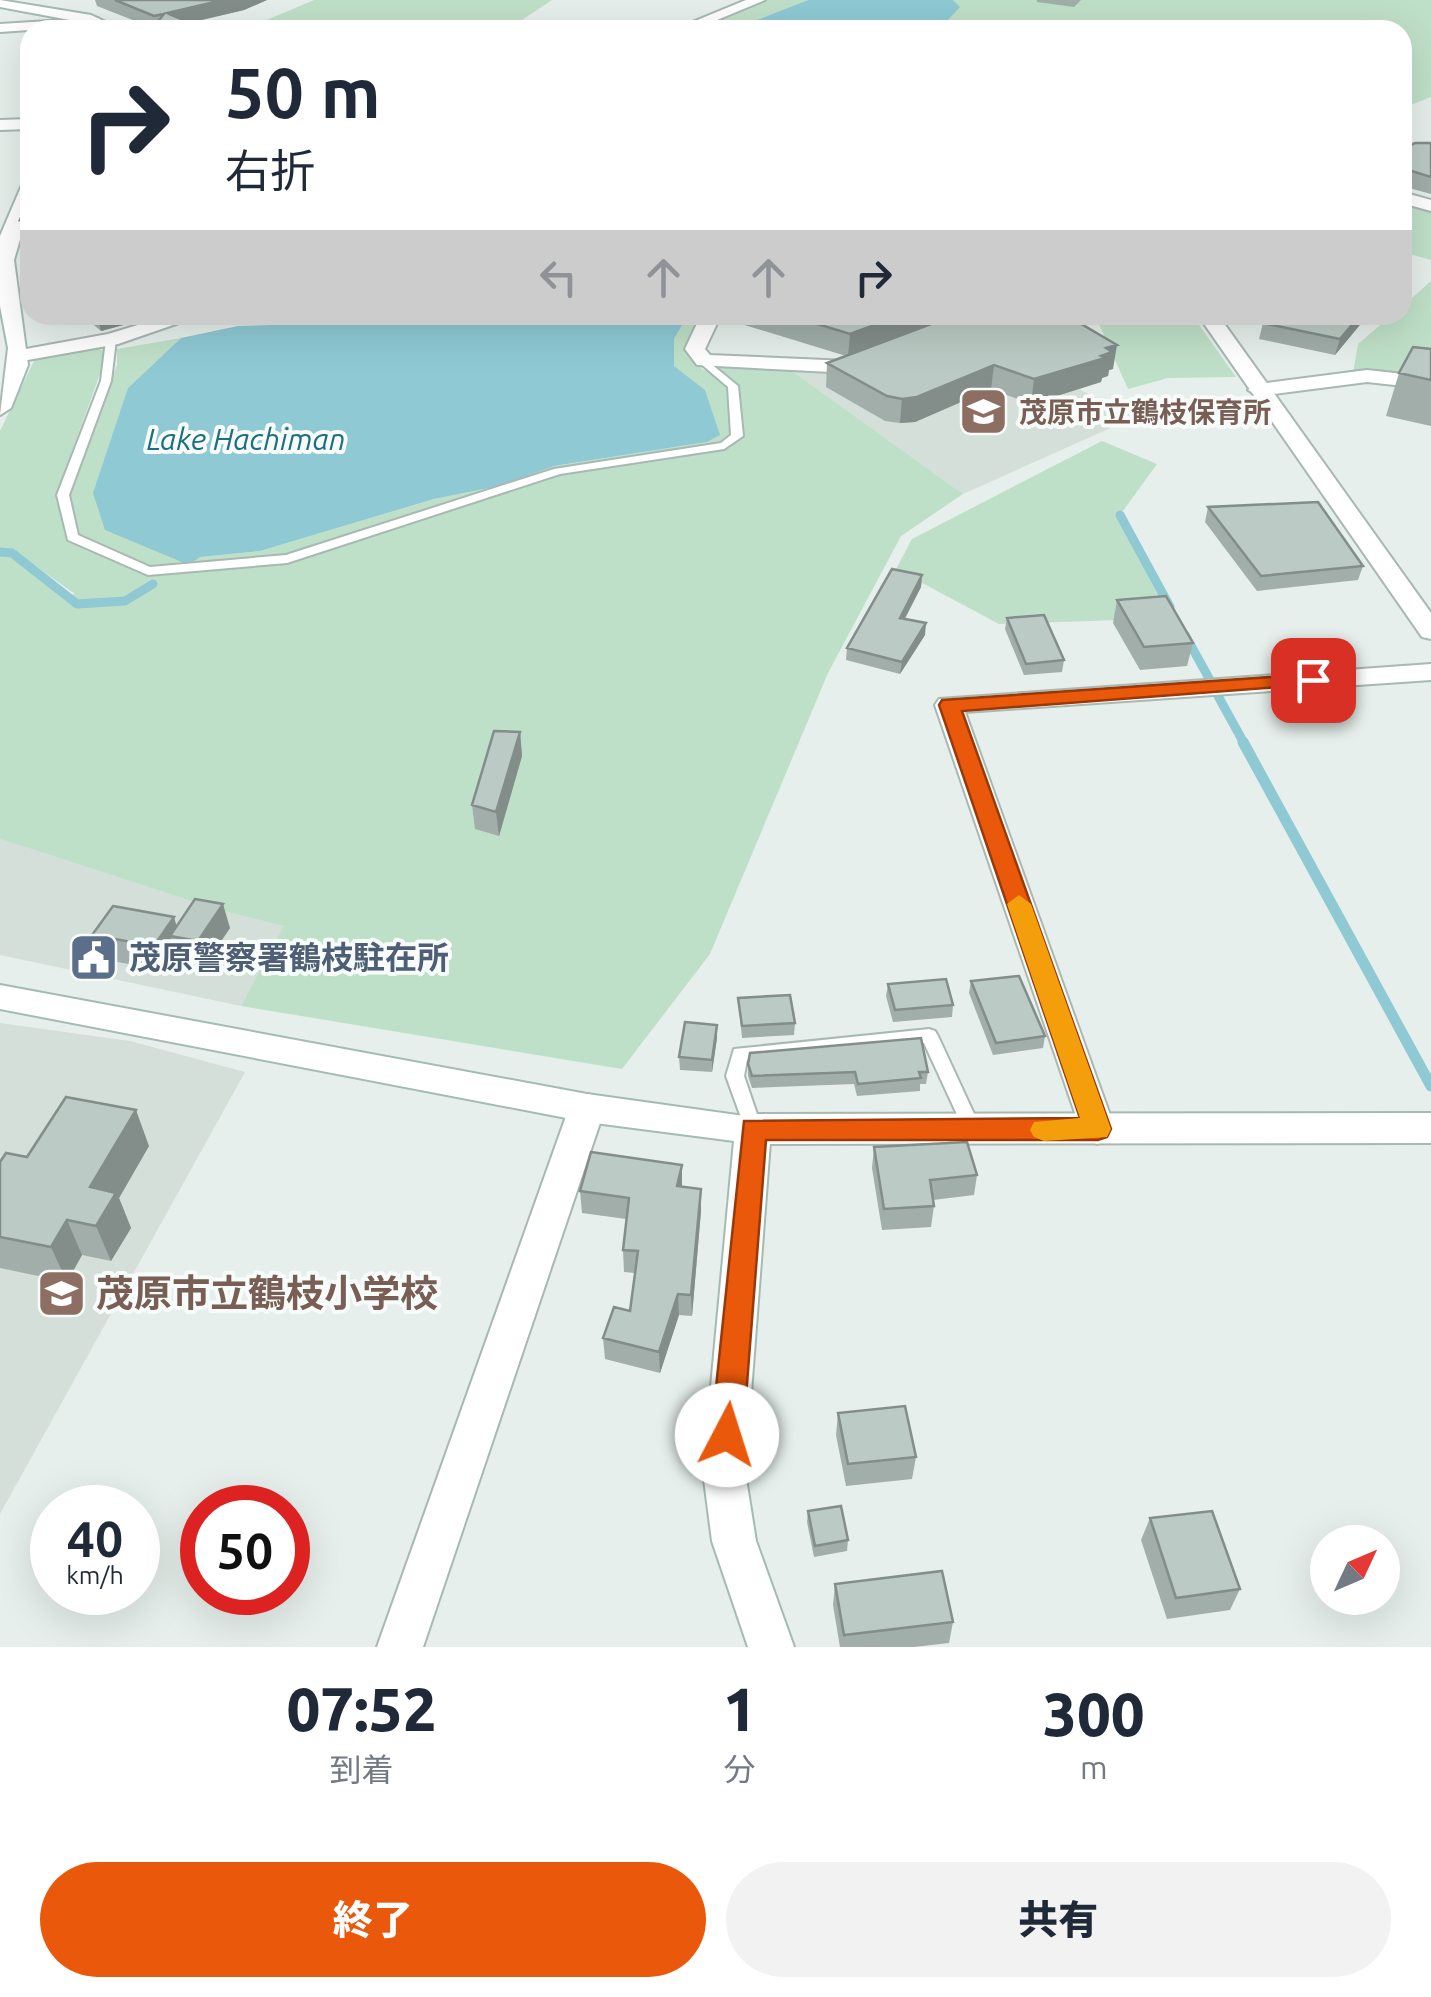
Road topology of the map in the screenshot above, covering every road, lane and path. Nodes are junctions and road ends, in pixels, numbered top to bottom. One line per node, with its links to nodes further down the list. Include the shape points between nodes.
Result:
1 (758, 0): 4 (street)
2 (0, 3): 3 (street)
3 (88, 20)
4 (706, 20)
5 (20, 211): 6 (street)
6 (2, 255): 12 (street)
7 (159, 325): 10 (street)
8 (706, 325): 13 (street, via 695,349)
9 (1215, 325): 17 (street)
10 (110, 340): 12 (street); 13 (lane, via 106,381 63,495 72,537 148,571 288,559 558,471 724,446 737,436 733,386)
11 (883, 354): 13 (street, via 850,366)
12 (22, 355): 18 (street)
13 (704, 361)
14 (1431, 363): 15 (street)
15 (1408, 376): 16 (street); 17 (street)
16 (1431, 382)
17 (1259, 390): 19 (street)
18 (0, 408)
19 (1431, 630)
20 (1431, 672): 25 (street, via 949,705)
21 (0, 996): 22 (street)
22 (587, 1108): 23 (street); 27 (street)
23 (754, 1128): 26 (street); 26 (lane, via 735,1076 740,1054 930,1036); 28 (street, via 724,1472 734,1540)
24 (1431, 1128): 25 (street)
25 (1098, 1129): 26 (street)
26 (972, 1130)
27 (400, 1647)
28 (771, 1647)

